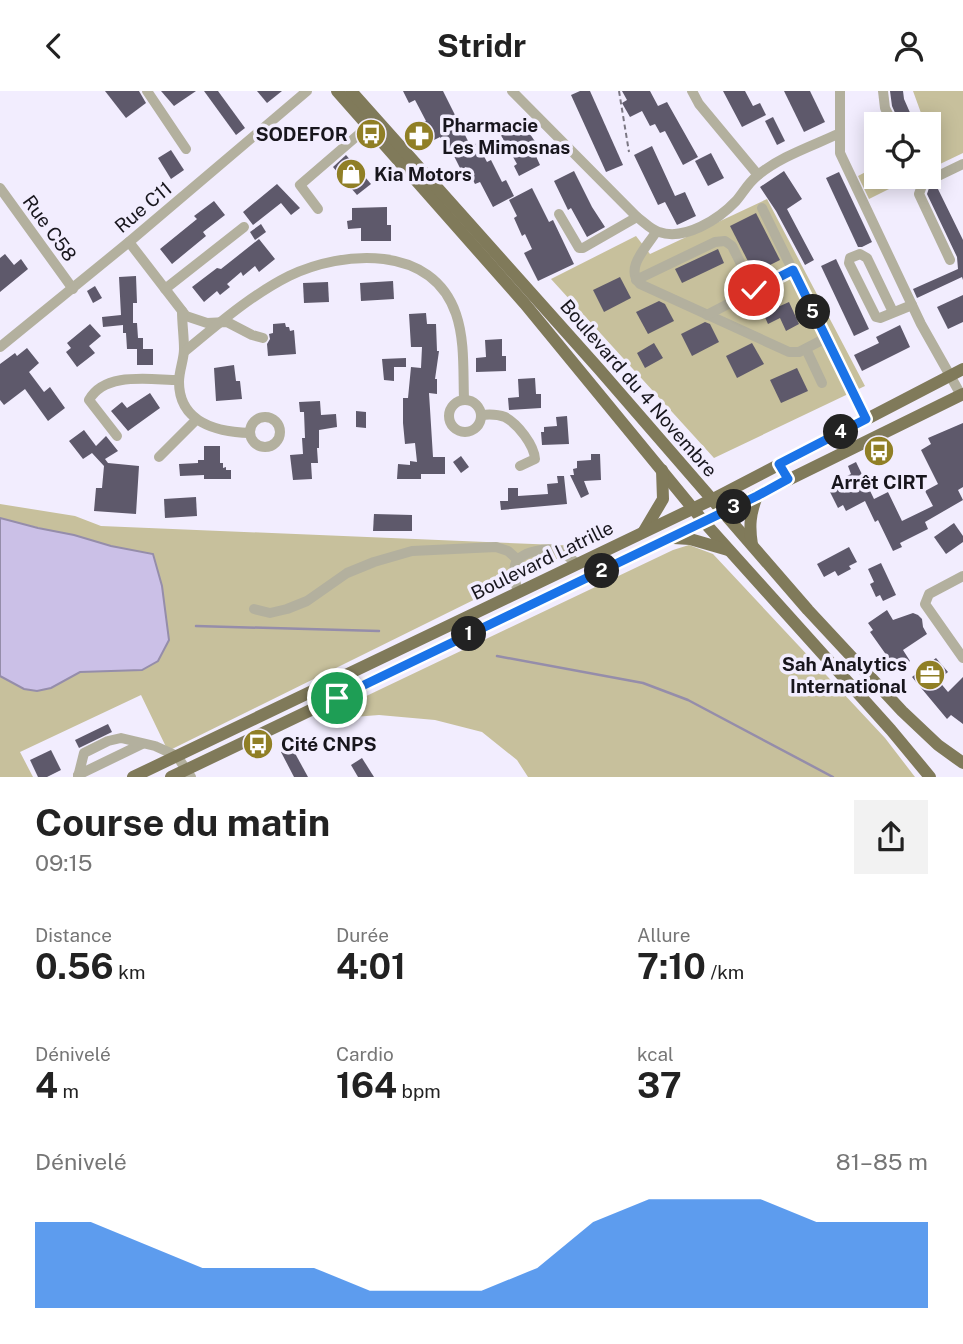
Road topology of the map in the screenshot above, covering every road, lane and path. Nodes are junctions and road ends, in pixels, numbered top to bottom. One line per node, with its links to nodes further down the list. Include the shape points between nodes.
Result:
1 (147, 91): 13 (street)
2 (307, 91): 26 (street, Rue C11)
3 (337, 91): 11 (main road, Boulevard du 4 Novembre)
4 (351, 91): 11 (main road, Boulevard du 4 Novembre)
5 (512, 91): 23 (street)
6 (619, 91): 14 (path)
7 (692, 91): 17 (street)
8 (840, 91): 12 (street)
9 (883, 91): 10 (street)
10 (887, 112)
11 (373, 122): 21 (street, via 300,185); 56 (main road, Boulevard du 4 Novembre); 59 (main road, Boulevard du 4 Novembre, via 599,369)
12 (838, 134): 17 (street); 33 (street, via 840,153)
13 (186, 149)
14 (629, 152)
15 (963, 164): 16 (street)
16 (941, 174)
17 (758, 175): 25 (street, via 736,201 706,223 675,235)
18 (0, 188): 30 (street, Rue C58)
19 (921, 189): 27 (street, via 919,194)
20 (762, 208): 28 (street)
21 (318, 209)
22 (559, 214): 23 (street, via 579,248)
23 (637, 217): 25 (street)
24 (244, 227): 31 (street)
25 (656, 232): 29 (street, via 633,268)
26 (129, 242): 30 (street, Rue C11); 31 (street)
27 (950, 260)
28 (793, 270): 32 (street); 39 (street)
29 (636, 280): 32 (street, via 725,240); 36 (street)
30 (73, 289): 40 (street, Rue C11)
31 (165, 289): 34 (street)
32 (754, 290): 36 (street)
33 (912, 305): 35 (street); 43 (street, via 926,335)
34 (181, 310): 37 (street, via 196,321); 42 (street)
35 (893, 312): 35 (street, via 880,318 872,313 850,258 860,254 867,258)
36 (707, 315): 41 (street, via 789,352)
37 (221, 322): 38 (street); 42 (street); 47 (street, via 301,271 353,258 400,261 436,282 456,314)
38 (263, 338)
39 (826, 338): 41 (street); 49 (street)
40 (0, 347)
41 (806, 349): 45 (street)
42 (184, 352): 44 (street)
43 (957, 372): 46 (street); 49 (main road, Boulevard Latrille)
44 (179, 380): 50 (street, via 183,402); 52 (street, via 118,380 93,393 89,400)
45 (822, 383)
46 (962, 394): 57 (main road, Boulevard Latrille)
47 (464, 399): 48 (street, via 476,403); 48 (street, via 450,410 454,428 472,431)
48 (481, 415): 55 (street, via 503,416 529,443 535,459)
49 (866, 419): 54 (main road, Boulevard Latrille)
50 (196, 420): 51 (street, via 221,431); 53 (street)
51 (250, 433)
52 (117, 436)
53 (159, 457)
54 (779, 464): 57 (main road); 59 (main road, Boulevard Latrille)
55 (520, 466)
56 (662, 470): 60 (main road, Boulevard du 4 Novembre); 63 (main road, via 663,499)
57 (788, 479): 58 (main road, Boulevard Latrille)
58 (757, 496): 61 (main road, Boulevard Latrille); 65 (main road, via 750,514)
59 (711, 500): 60 (main road, Boulevard Latrille); 61 (main road, Boulevard du 4 Novembre)
60 (693, 508): 62 (main road, Boulevard du 4 Novembre); 63 (main road, Boulevard Latrille)
61 (722, 512): 62 (main road, Boulevard Latrille); 65 (main road, Boulevard du 4 Novembre)
62 (704, 522): 64 (main road, Boulevard Latrille); 66 (main road, Boulevard du 4 Novembre)
63 (643, 533): 68 (main road, Boulevard Latrille)
64 (670, 538): 66 (main road); 76 (main road, Boulevard Latrille)
65 (752, 546): 75 (main road, Boulevard du 4 Novembre, via 902,711)
66 (731, 551): 79 (main road, Boulevard du 4 Novembre)
67 (518, 560): 68 (street, via 534,552 556,550); 70 (street, via 514,567); 71 (street, via 496,548 412,551 347,573 288,609 271,613)
68 (578, 564): 70 (main road, Boulevard Latrille)
69 (963, 576): 72 (street, via 926,599 928,611)
70 (517, 593): 74 (main road, Boulevard Latrille)
71 (254, 609)
72 (963, 658)
73 (142, 744): 74 (street, via 155,746); 77 (street); 77 (street, via 121,738 108,741 84,753)
74 (172, 758): 76 (street); 78 (main road, Boulevard Latrille)
75 (963, 763)
76 (180, 775)
77 (78, 776)
78 (133, 777)
79 (930, 777)

